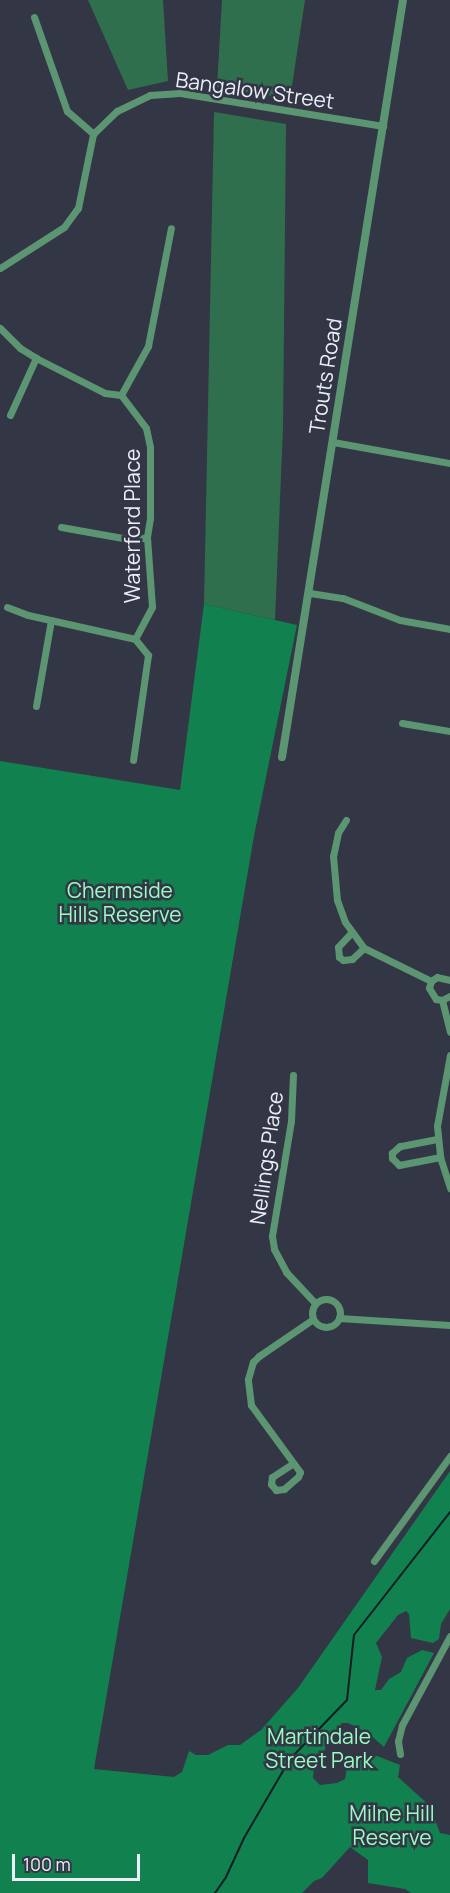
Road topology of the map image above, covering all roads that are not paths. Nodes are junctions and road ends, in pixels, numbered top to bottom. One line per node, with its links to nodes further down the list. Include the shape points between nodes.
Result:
1 (404, 0): 3 (street, Trouts Road)
2 (34, 17): 4 (street, via 67,111)
3 (383, 126): 4 (street, Bangalow Street, via 162,93 117,111); 11 (street, Trouts Road)
4 (93, 134): 6 (street, via 78,208 64,227)
5 (171, 228): 9 (street, via 148,346)
6 (0, 268)
7 (0, 328): 8 (street)
8 (36, 358): 9 (street, via 105,393); 10 (street)
9 (121, 395): 14 (street, Waterford Place, via 146,428 150,447)
10 (10, 415)
11 (333, 442): 12 (street); 15 (street, Trouts Road)
12 (450, 463)
13 (61, 527): 14 (street, via 134,540)
14 (147, 537): 19 (street, Waterford Place, via 152,608)
15 (310, 593): 18 (street, via 343,598 400,620); 23 (street, Trouts Road)
16 (7, 607): 17 (street)
17 (51, 620): 19 (street); 20 (street)
18 (450, 629)
19 (135, 639): 24 (street, via 148,655)
20 (36, 706)
21 (402, 723): 22 (street)
22 (450, 731)
23 (282, 757)
24 (133, 760)
25 (346, 820): 26 (street, via 335,844 333,871 339,910)
26 (351, 933): 27 (street); 27 (street, via 338,947 339,957 352,959)
27 (364, 948): 29 (street)
28 (450, 980): 29 (street, via 441,976)
29 (431, 981): 31 (street, via 431,994)
30 (450, 996): 31 (street)
31 (442, 1000): 32 (street)
32 (450, 1032)
33 (450, 1055): 35 (street)
34 (293, 1075): 38 (street, Nellings Place, via 291,1121 272,1236 286,1272)
35 (437, 1139): 36 (street); 36 (street, via 400,1146 392,1158 399,1165)
36 (440, 1157): 37 (street)
37 (450, 1188)
38 (315, 1303): 39 (street, via 323,1299 335,1302); 40 (street)
39 (339, 1318): 40 (street, via 328,1327 319,1326); 41 (street)
40 (313, 1319): 43 (street, via 259,1356 248,1378 251,1405)
41 (450, 1325)
42 (450, 1456): 44 (street)
43 (292, 1464)
44 (374, 1561)
45 (450, 1636): 46 (street, via 402,1725)
46 (400, 1754)

